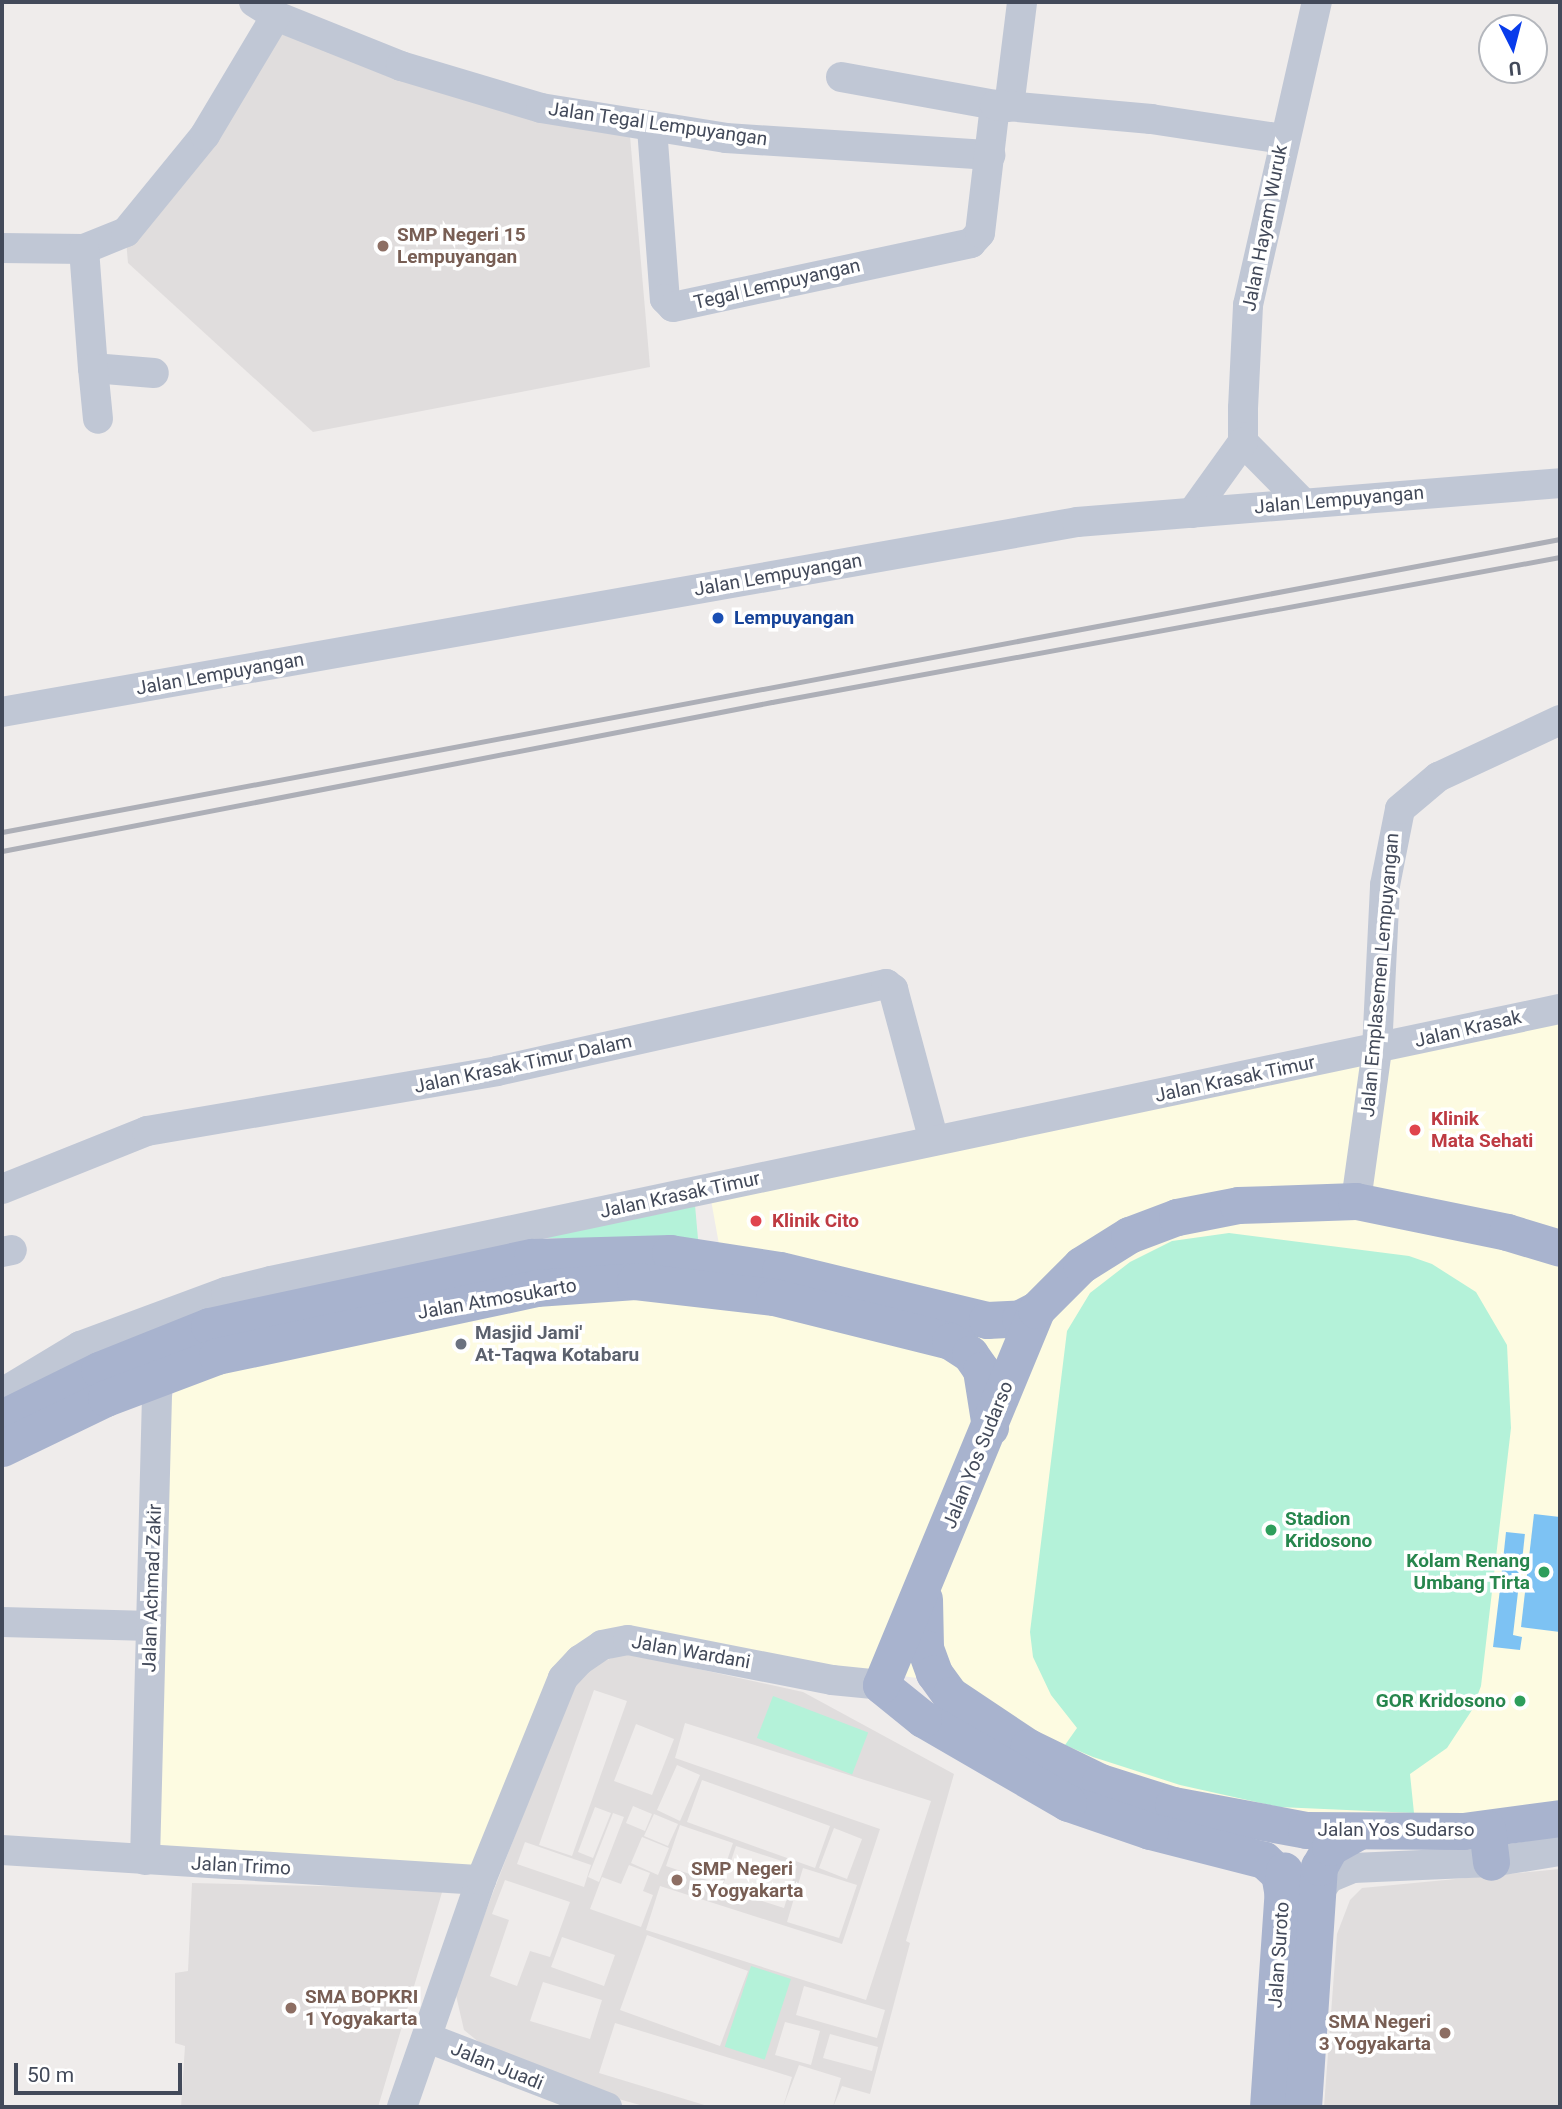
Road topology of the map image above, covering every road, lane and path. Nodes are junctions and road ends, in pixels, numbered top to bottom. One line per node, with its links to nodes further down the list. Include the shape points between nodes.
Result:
1 (1022, 2): 5 (street)
2 (1317, 2): 7 (street, Jalan Hayam Wuruk)
3 (265, 9): 6 (street, Jalan Tegal Lempuyangan, via 401,66 541,108); 10 (street, via 205,135 126,232)
4 (841, 77): 5 (street)
5 (1002, 106): 7 (street, via 1150,119); 8 (street)
6 (652, 128): 8 (street, Jalan Tegal Lempuyangan, via 726,138); 8 (street, Tegal Lempuyangan, via 665,299 673,307 971,243 980,233)
7 (1283, 139): 14 (street, Jalan Hayam Wuruk, via 1248,305)
8 (990, 155)
9 (2, 248): 10 (street)
10 (84, 249): 11 (street)
11 (93, 369): 12 (street); 13 (street)
12 (153, 373)
13 (98, 419)
14 (1243, 442): 17 (street); 18 (street)
15 (1560, 463): 17 (street, Jalan Lempuyangan)
16 (1560, 483): 17 (street, Jalan Lempuyangan)
17 (1294, 493): 18 (street, Jalan Lempuyangan)
18 (1192, 513): 19 (street, Jalan Lempuyangan, via 1077,522)
19 (2, 712)
20 (1560, 720): 22 (street, Jalan Emplasemen Lempuyangan, via 1438,777 1400,809 1385,885)
21 (1560, 1009): 22 (street, Jalan Krasak)
22 (1377, 1050): 23 (street, Jalan Krasak Timur); 25 (street, Jalan Emplasemen Lempuyangan)
23 (934, 1141): 24 (street, Jalan Krasak Timur Dalam, via 893,989 886,984 497,1071 147,1131); 27 (street, Jalan Krasak Timur)
24 (2, 1189)
25 (1356, 1201): 26 (main road, Jalan Yos Sudarso, via 1507,1232); 29 (main road, Jalan Yos Sudarso, via 1238,1205 1151,1225 1082,1265)
26 (1560, 1248)
27 (532, 1257): 28 (main road, Jalan Atmosukarto, via 669,1268); 30 (main road, Jalan Atmosukarto, via 247,1348); 30 (street, Jalan Krasak Timur, via 271,1281)
28 (777, 1283): 29 (main road, Jalan Atmosukarto, via 987,1320 1020,1318); 33 (main road, Jalan Atmosukarto, via 961,1347 981,1370)
29 (1036, 1310): 33 (main road, Jalan Yos Sudarso)
30 (158, 1346): 31 (street, Jalan Krasak Timur, via 80,1346); 32 (main road, Jalan Atmosukarto); 34 (main road, Jalan Atmosukarto); 37 (street, Jalan Achmad Zakir)
31 (2, 1393)
32 (2, 1418)
33 (990, 1428): 35 (main road, Jalan Yos Sudarso)
34 (2, 1448)
35 (927, 1577): 38 (main road, Jalan Yos Sudarso); 40 (main road, Jalan Yos Sudarso, via 923,1631 929,1661 941,1685 963,1707 1028,1747 1100,1782)
36 (2, 1622): 37 (street)
37 (151, 1626): 45 (street, Jalan Achmad Zakir)
38 (881, 1685): 46 (street, Jalan Wardani, via 832,1680 646,1642 603,1645 563,1678); 47 (main road, via 923,1719 1068,1803 1150,1831 1264,1860)
39 (1560, 1818): 42 (main road, Jalan Yos Sudarso)
40 (1247, 1821): 41 (main road, Jalan Yos Sudarso); 47 (main road, Jalan Suroto, via 1267,1831 1283,1849)
41 (1359, 1831): 42 (main road, Jalan Yos Sudarso); 47 (main road, Jalan Suroto, via 1325,1853)
42 (1489, 1846): 44 (street); 47 (street, via 1353,1868)
43 (2, 1850): 45 (street, Jalan Trimo)
44 (1560, 1851)
45 (145, 1860): 46 (street, Jalan Trimo)
46 (481, 1880): 48 (street, Jalan Juadi)
47 (1299, 1896): 51 (main road, Jalan Suroto); 52 (main road, Jalan Suroto)
48 (428, 2038): 49 (street, Jalan Juadi); 50 (street, Jalan Juadi)
49 (402, 2107)
50 (607, 2107)
51 (1268, 2107)
52 (1303, 2107)

